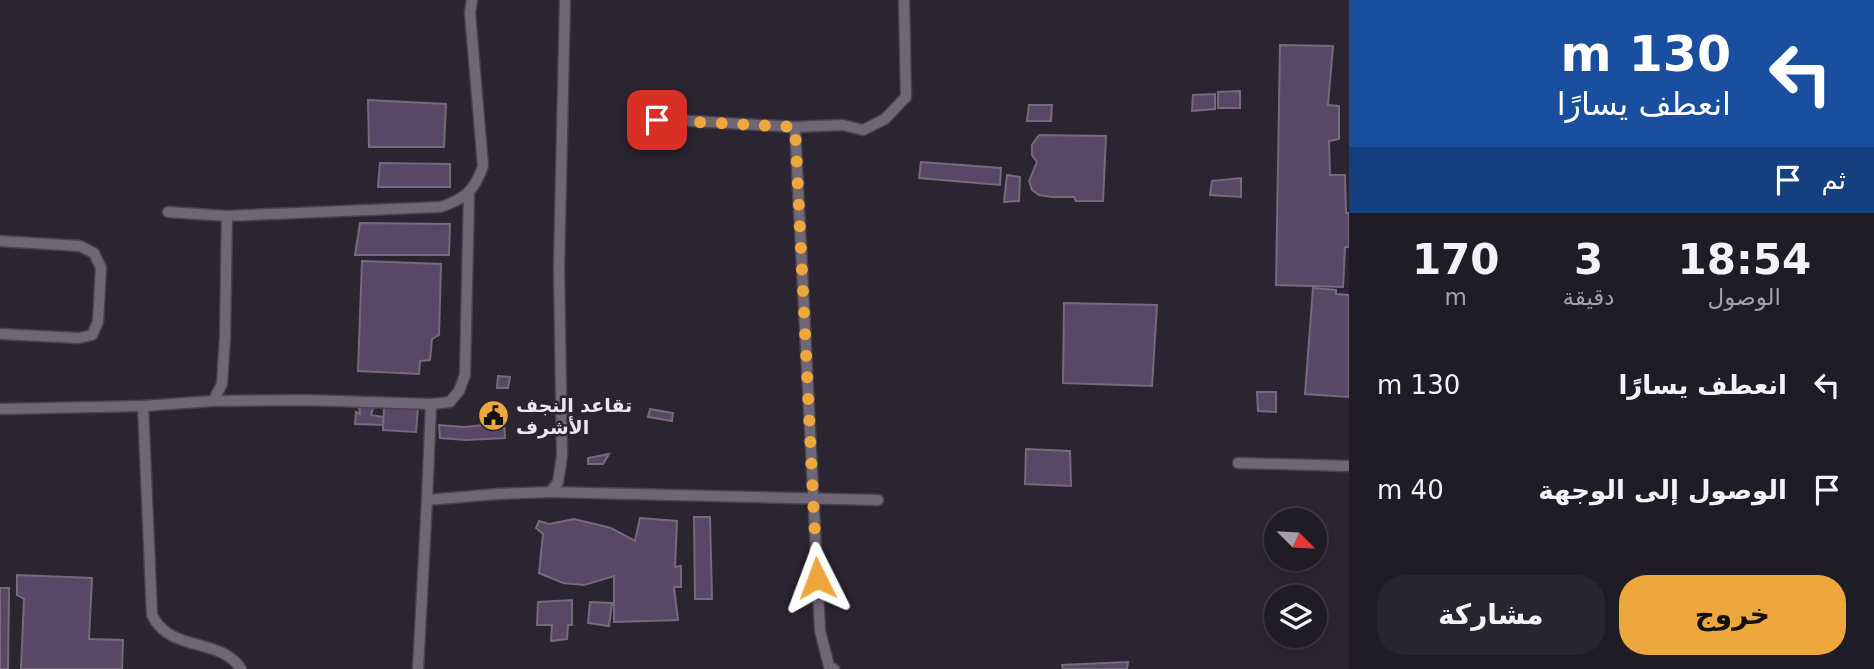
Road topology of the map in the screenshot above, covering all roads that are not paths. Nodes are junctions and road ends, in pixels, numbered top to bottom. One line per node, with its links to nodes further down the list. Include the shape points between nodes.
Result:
1 (472, 0): 6 (lane, via 483,166)
2 (565, 0): 17 (lane, via 559,267 562,456 558,482)
3 (904, 0): 5 (lane, via 906,97 885,119 863,130 843,125)
4 (657, 120): 5 (lane)
5 (795, 127): 18 (lane)
6 (469, 194): 8 (lane, via 440,207); 12 (lane, via 465,375 450,402)
7 (168, 212): 8 (lane)
8 (227, 216): 11 (lane, via 222,384)
9 (0, 241): 10 (lane, via 80,246 93,253 101,268 98,322 92,335)
10 (0, 334)
11 (214, 401): 12 (lane); 13 (lane)
12 (431, 404): 19 (lane)
13 (143, 406): 14 (lane); 21 (lane, via 152,615 167,632 228,655)
14 (0, 409)
15 (1238, 463): 16 (lane)
16 (1349, 466)
17 (550, 492): 18 (lane); 19 (lane)
18 (814, 499): 20 (lane); 23 (lane, via 820,631 829,666)
19 (427, 500): 22 (lane)
20 (877, 500)
21 (241, 669)
22 (418, 669)
23 (834, 669)

